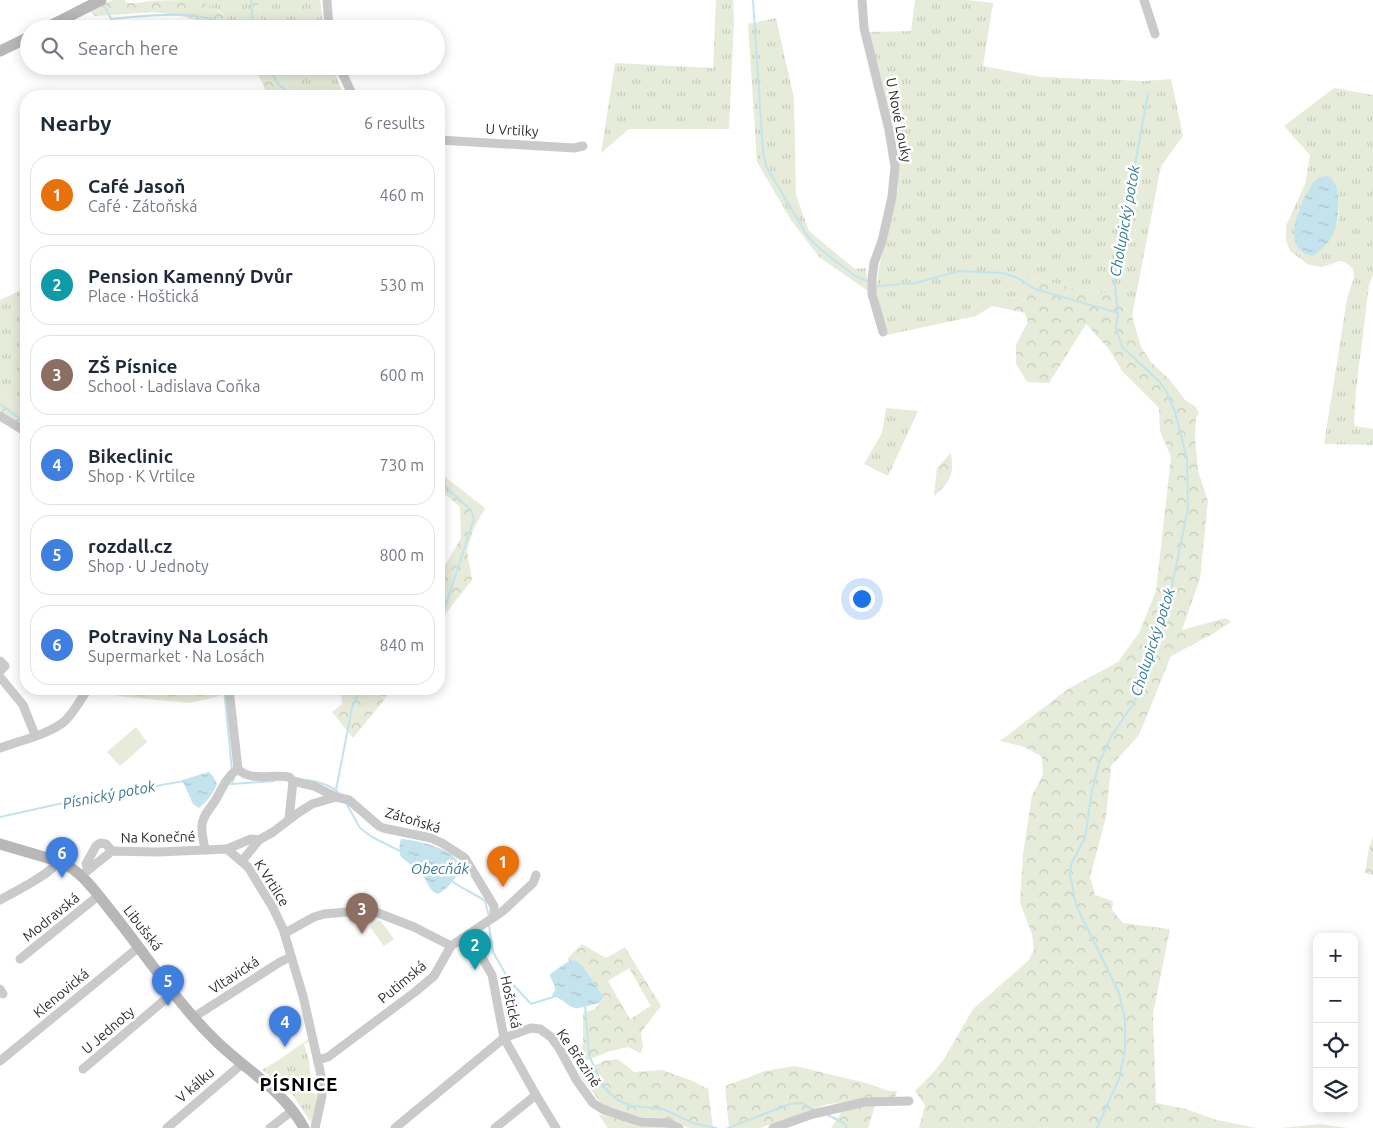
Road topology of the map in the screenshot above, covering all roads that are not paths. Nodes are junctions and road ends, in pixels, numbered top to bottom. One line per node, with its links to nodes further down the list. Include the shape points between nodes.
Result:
1 (101, 0): 5 (street)
2 (327, 0): 6 (street)
3 (862, 0): 14 (street, U Nové Louky, via 864,28 895,167 892,197 872,279 872,294)
4 (1144, 0): 7 (street)
5 (62, 20)
6 (328, 20)
7 (1155, 34)
8 (20, 41): 9 (street)
9 (0, 51)
10 (343, 75): 11 (street)
11 (350, 90)
12 (445, 140): 13 (street, U Vrtilky)
13 (583, 146)
14 (882, 332)
15 (0, 416): 16 (street)
16 (20, 428)
17 (0, 661): 18 (street, via 5,666)
18 (0, 671)
19 (0, 677): 22 (street, via 23,705)
20 (84, 695): 22 (street, via 66,720 54,729)
21 (229, 695): 24 (street)
22 (36, 735): 23 (street)
23 (0, 748)
24 (234, 771): 25 (street, Zátoňská, via 249,776 285,776); 31 (street, via 204,816)
25 (293, 781): 26 (street, Zátoňská); 27 (street)
26 (341, 798): 27 (street, via 312,804); 39 (street, Zátoňská, via 383,828 431,838 465,858 494,906)
27 (289, 819): 28 (street)
28 (259, 840): 30 (street, via 251,839); 34 (street)
29 (0, 844): 33 (street, Libušská)
30 (227, 849): 31 (street); 34 (street, K Vrtilce)
31 (205, 850): 32 (street, Na Konečné)
32 (112, 851): 35 (street, Na Konečné); 35 (street, Na Konečné, via 106,844 96,846)
33 (58, 861): 35 (street, Libušská); 38 (street, via 53,868)
34 (242, 861): 40 (street, K Vrtilce, via 260,885)
35 (85, 873): 37 (street, Libušská)
36 (536, 875): 39 (street, Putimská, via 533,883 514,902)
37 (98, 896): 43 (street, Libušská); 45 (street, Modravská)
38 (0, 900)
39 (491, 919): 41 (street, Putimská)
40 (285, 933): 42 (street, via 324,914 374,911); 44 (street, K Vrtilce)
41 (469, 935): 42 (street, Putimská); 48 (street, Hoštická, via 492,975)
42 (451, 946): 49 (street, Putimská, via 434,976 416,992 328,1057)
43 (139, 947): 46 (street, Libušská); 50 (street, Klenovická)
44 (290, 957): 47 (street, Vltavická); 49 (street, K Vrtilce)
45 (20, 959)
46 (174, 992): 47 (street, Libušská); 52 (street, U Jednoty)
47 (194, 1017): 51 (street, Libušská)
48 (504, 1038): 53 (street, Hoštická); 60 (street, Ke Březině); 63 (street, Ke Březině, via 531,1028 540,1029 559,1048 593,1103 641,1122 668,1123)
49 (318, 1060): 59 (street, K Vrtilce, via 322,1096)
50 (0, 1061)
51 (242, 1064): 55 (street, Libušská); 56 (street, V kálku)
52 (83, 1069)
53 (536, 1095): 61 (street); 62 (street, Hoštická)
54 (909, 1101): 64 (street, via 865,1102 823,1111)
55 (293, 1110): 57 (street); 58 (street, Libušská)
56 (167, 1128)
57 (270, 1128)
58 (304, 1128)
59 (315, 1128)
60 (395, 1128)
61 (495, 1128)
62 (556, 1128)
63 (679, 1128)
64 (773, 1128)

